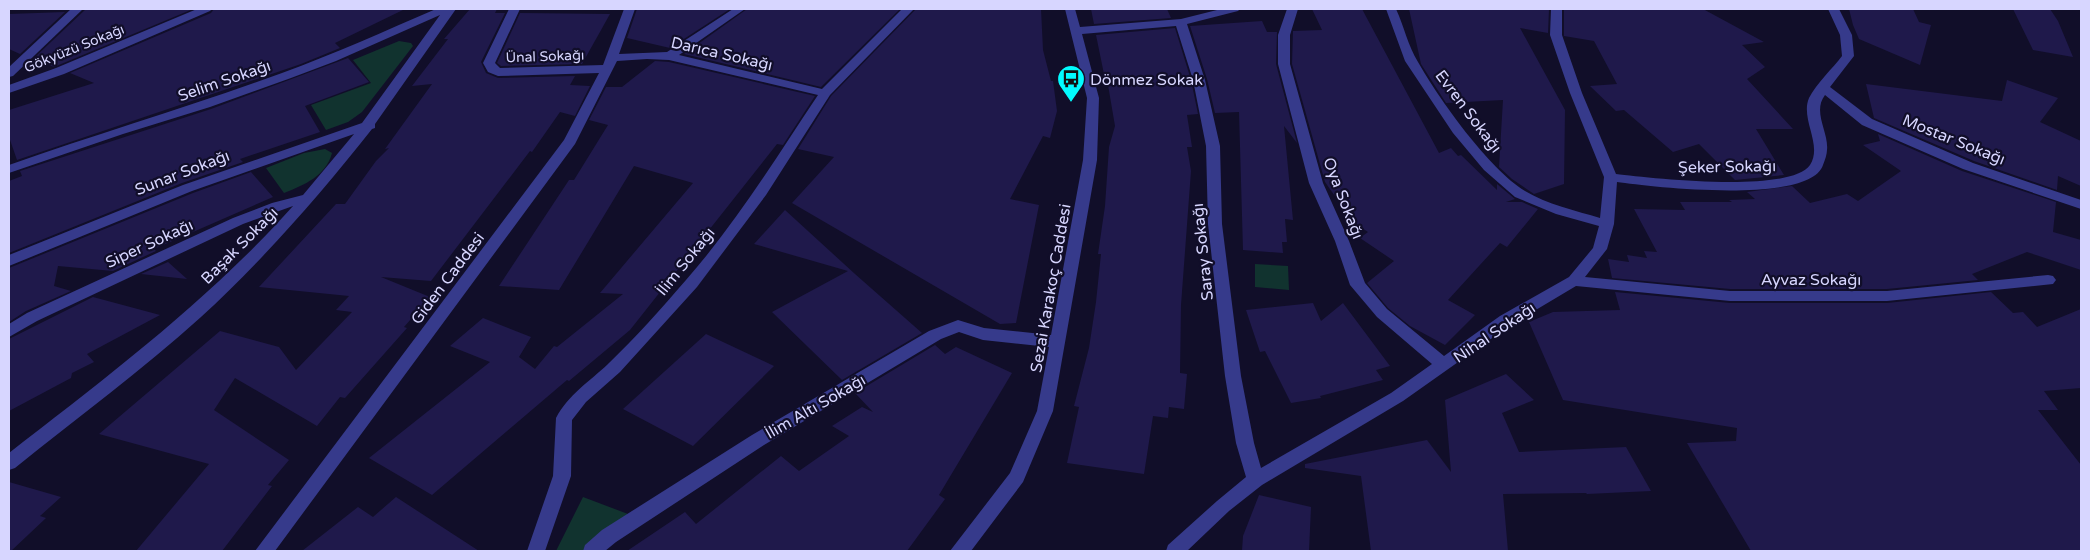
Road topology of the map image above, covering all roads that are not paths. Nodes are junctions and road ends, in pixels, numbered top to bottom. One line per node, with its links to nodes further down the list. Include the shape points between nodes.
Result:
1 (77, 9): 19 (street)
2 (206, 9): 21 (street, Gökyüzü Sokağı, via 60,71)
3 (445, 9): 24 (street, Selim Sokağı, via 287,76)
4 (450, 9): 23 (street, Başak Sokağı)
5 (514, 9): 18 (street, Ünal Sokağı, via 489,63 492,69 498,72)
6 (629, 9): 18 (street, Giden Caddesi)
7 (740, 9): 17 (street)
8 (908, 9): 22 (street, İlim Sokağı)
9 (1070, 9): 16 (street, Sezai Karakoç Caddesi)
10 (1234, 9): 15 (street)
11 (1292, 9): 34 (street, Oya Sokağı, via 1284,35 1284,64 1316,183 1358,285 1382,313)
12 (1391, 9): 28 (street, Evren Sokağı, via 1411,61 1458,130 1489,167 1520,194 1561,211)
13 (1556, 9): 25 (street, Nihal Sokağı, via 1556,35)
14 (1834, 9): 20 (street, Şeker Sokağı, via 1846,35 1848,56)
15 (1181, 22): 16 (street); 36 (street, Saray Sokağı, via 1199,80 1213,146 1215,224 1234,376 1245,443)
16 (1075, 31): 33 (street, Sezai Karakoç Caddesi, via 1092,98 1090,160)
17 (669, 56): 18 (street, Darıca Sokağı, via 647,55); 22 (street, Darıca Sokağı)
18 (609, 63): 37 (street, Giden Caddesi, via 570,141)
19 (9, 73)
20 (1824, 88): 25 (street, Şeker Sokağı, via 1816,100 1814,121 1821,149 1819,158 1816,167 1800,178 1771,185 1672,185); 27 (street, Mostar Sokağı, via 1867,122 1968,166)
21 (9, 89)
22 (825, 93): 38 (street, İlim Sokağı, via 761,192 692,283 564,418 562,476)
23 (370, 125): 26 (street, Başak Sokağı); 29 (street, Sunar Sokağı, via 219,176)
24 (9, 169)
25 (1611, 177): 28 (street, Nihal Sokağı)
26 (309, 198): 32 (street, Siper Sokağı, via 278,206 221,229); 35 (street, Başak Sokağı, via 228,283 181,325)
27 (2081, 205)
28 (1607, 224): 31 (street, Nihal Sokağı, via 1600,249)
29 (9, 262)
30 (2048, 280): 31 (street, Ayvaz Sokağı, via 1887,296 1730,296)
31 (1574, 281): 34 (street, Nihal Sokağı, via 1506,320)
32 (9, 331)
33 (1058, 342): 39 (street, İlim Altı Sokağı, via 983,334 958,326 935,335 758,440 609,536); 40 (street, Sezai Karakoç Caddesi, via 1046,411 1017,477)
34 (1444, 364): 36 (street, Nihal Sokağı, via 1397,397)
35 (9, 463)
36 (1256, 480): 41 (street, Nihal Sokağı)
37 (264, 551)
38 (536, 551)
39 (592, 551)
40 (959, 551)
41 (1175, 551)

